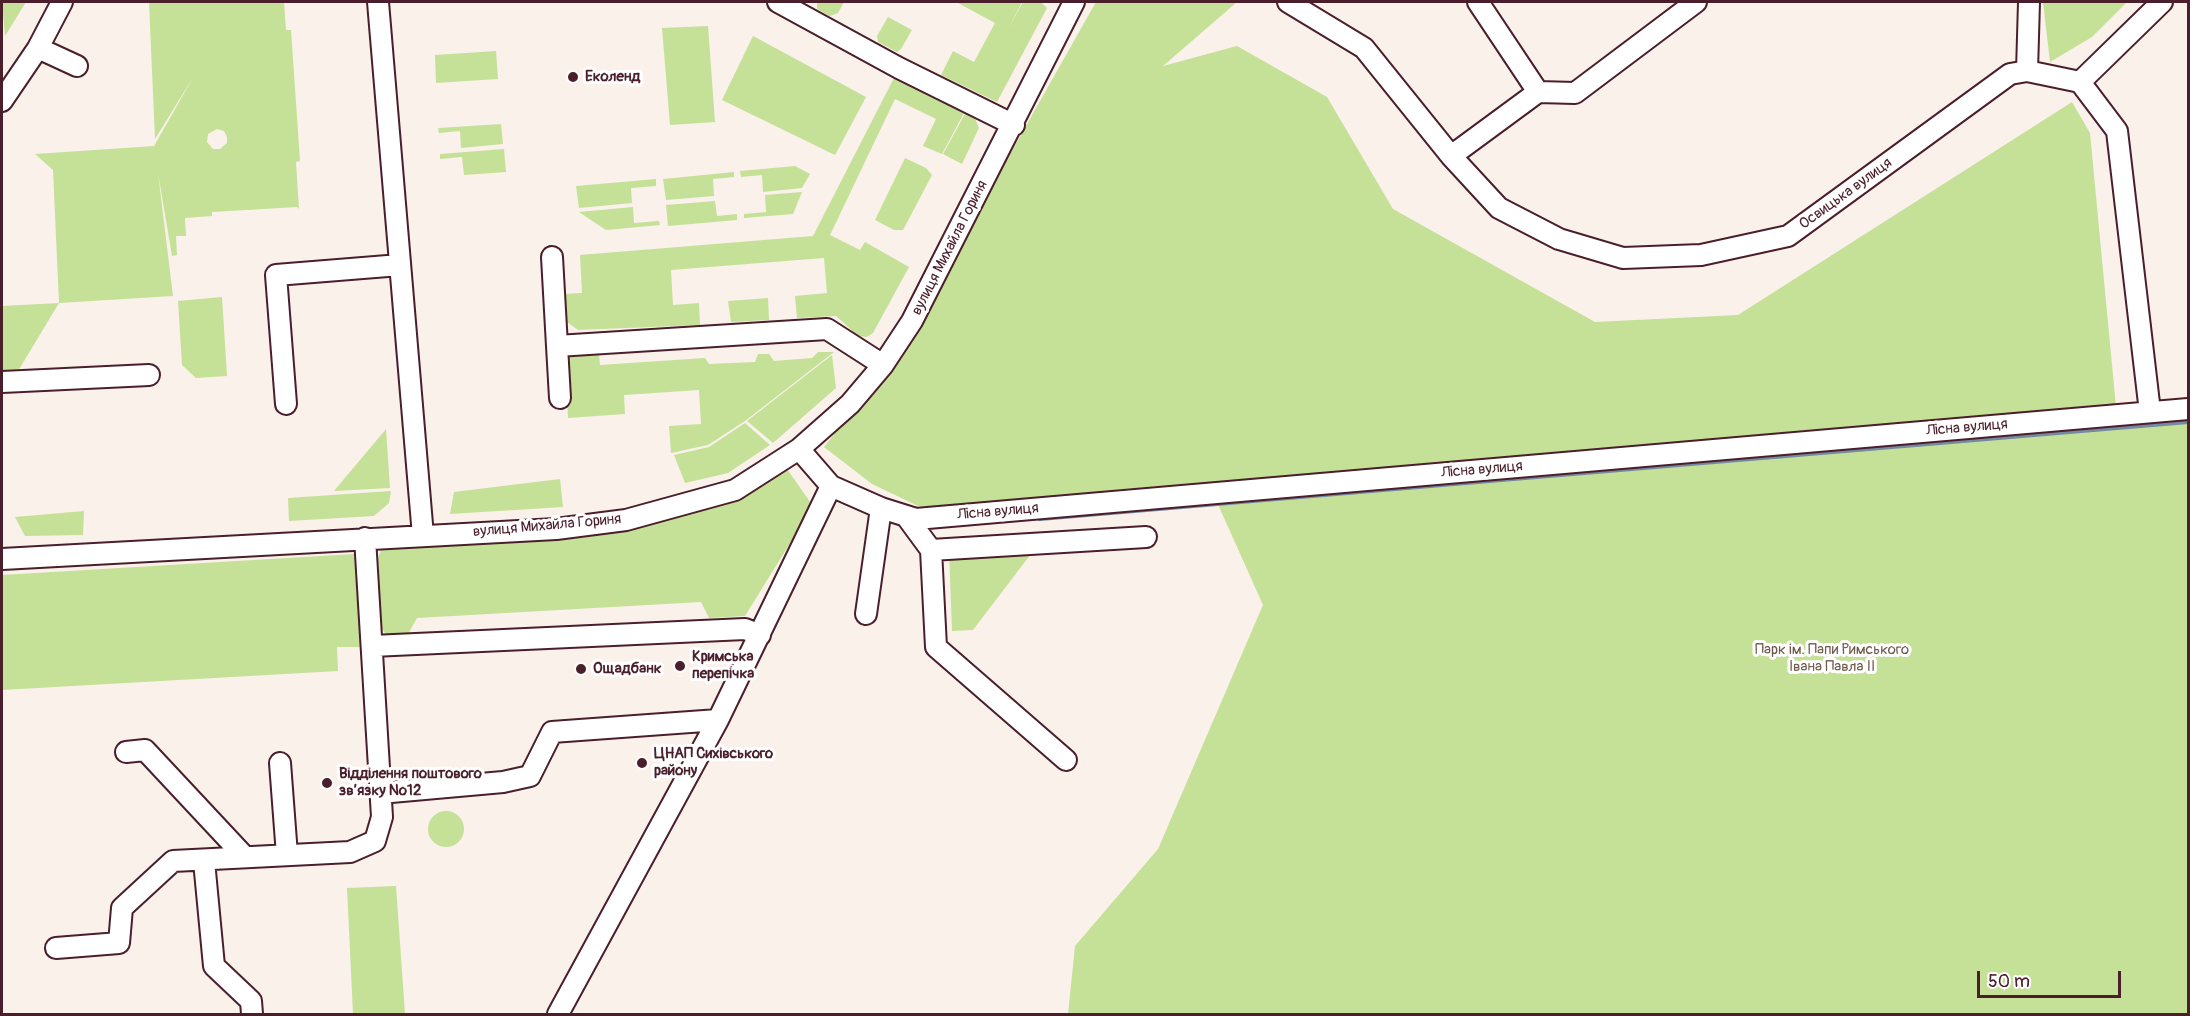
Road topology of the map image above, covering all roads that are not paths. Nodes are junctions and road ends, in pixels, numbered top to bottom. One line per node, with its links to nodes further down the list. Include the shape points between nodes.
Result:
1 (62, 2): 10 (street)
2 (378, 2): 19 (street)
3 (778, 2): 16 (street)
4 (1074, 2): 16 (street, вулиця Михайла Гориня)
5 (1288, 2): 17 (street, Освицька вулиця, via 1364,48)
6 (1478, 2): 14 (street)
7 (1694, 2): 14 (street, via 1575,93)
8 (2029, 2): 12 (street)
9 (2162, 2): 13 (street)
10 (38, 48): 11 (street); 15 (street)
11 (77, 66)
12 (2027, 68): 13 (street); 17 (street, Освицька вулиця, via 2010,74 1788,236 1701,255 1623,258 1559,239 1498,208)
13 (2082, 81): 27 (street, via 2117,131)
14 (1538, 92): 17 (street)
15 (2, 101)
16 (1014, 125): 21 (street, вулиця Михайла Гориня, via 912,321)
17 (1451, 156)
18 (552, 257): 20 (street)
19 (400, 265): 25 (street, via 276,275); 32 (street)
20 (557, 346): 21 (street, via 827,329); 24 (street)
21 (883, 366): 28 (street, вулиця Михайла Гориня, via 850,404)
22 (149, 375): 23 (street)
23 (2, 382)
24 (560, 398)
25 (286, 405)
26 (2188, 409): 27 (street, Лісна вулиця)
27 (2150, 412): 31 (street, Лісна вулиця)
28 (799, 448): 29 (street, Лісна вулиця); 32 (street, вулиця Михайла Гориня, via 735,490 626,520 556,529)
29 (831, 486): 30 (street, Лісна вулиця); 38 (street)
30 (881, 508): 31 (street, Лісна вулиця); 37 (street)
31 (911, 517): 35 (street)
32 (423, 536): 34 (street, вулиця Михайла Гориня)
33 (1146, 537): 35 (street)
34 (365, 538): 36 (street, вулиця Михайла Гориня); 39 (street)
35 (931, 550): 42 (street, via 936,646)
36 (2, 559)
37 (866, 614)
38 (760, 635): 39 (street, via 745,629); 40 (street)
39 (372, 646): 44 (street)
40 (718, 720): 44 (street, via 552,732 530,776); 50 (street)
41 (126, 752): 46 (street, via 145,750)
42 (1066, 760)
43 (280, 763): 45 (street)
44 (380, 793): 45 (street, via 382,817 375,841 350,852)
45 (287, 855): 46 (street)
46 (245, 858): 47 (street)
47 (204, 861): 48 (street, via 173,861 122,908 119,943); 49 (street, via 214,966 251,1001)
48 (56, 948)
49 (252, 1014)
50 (558, 1014)

